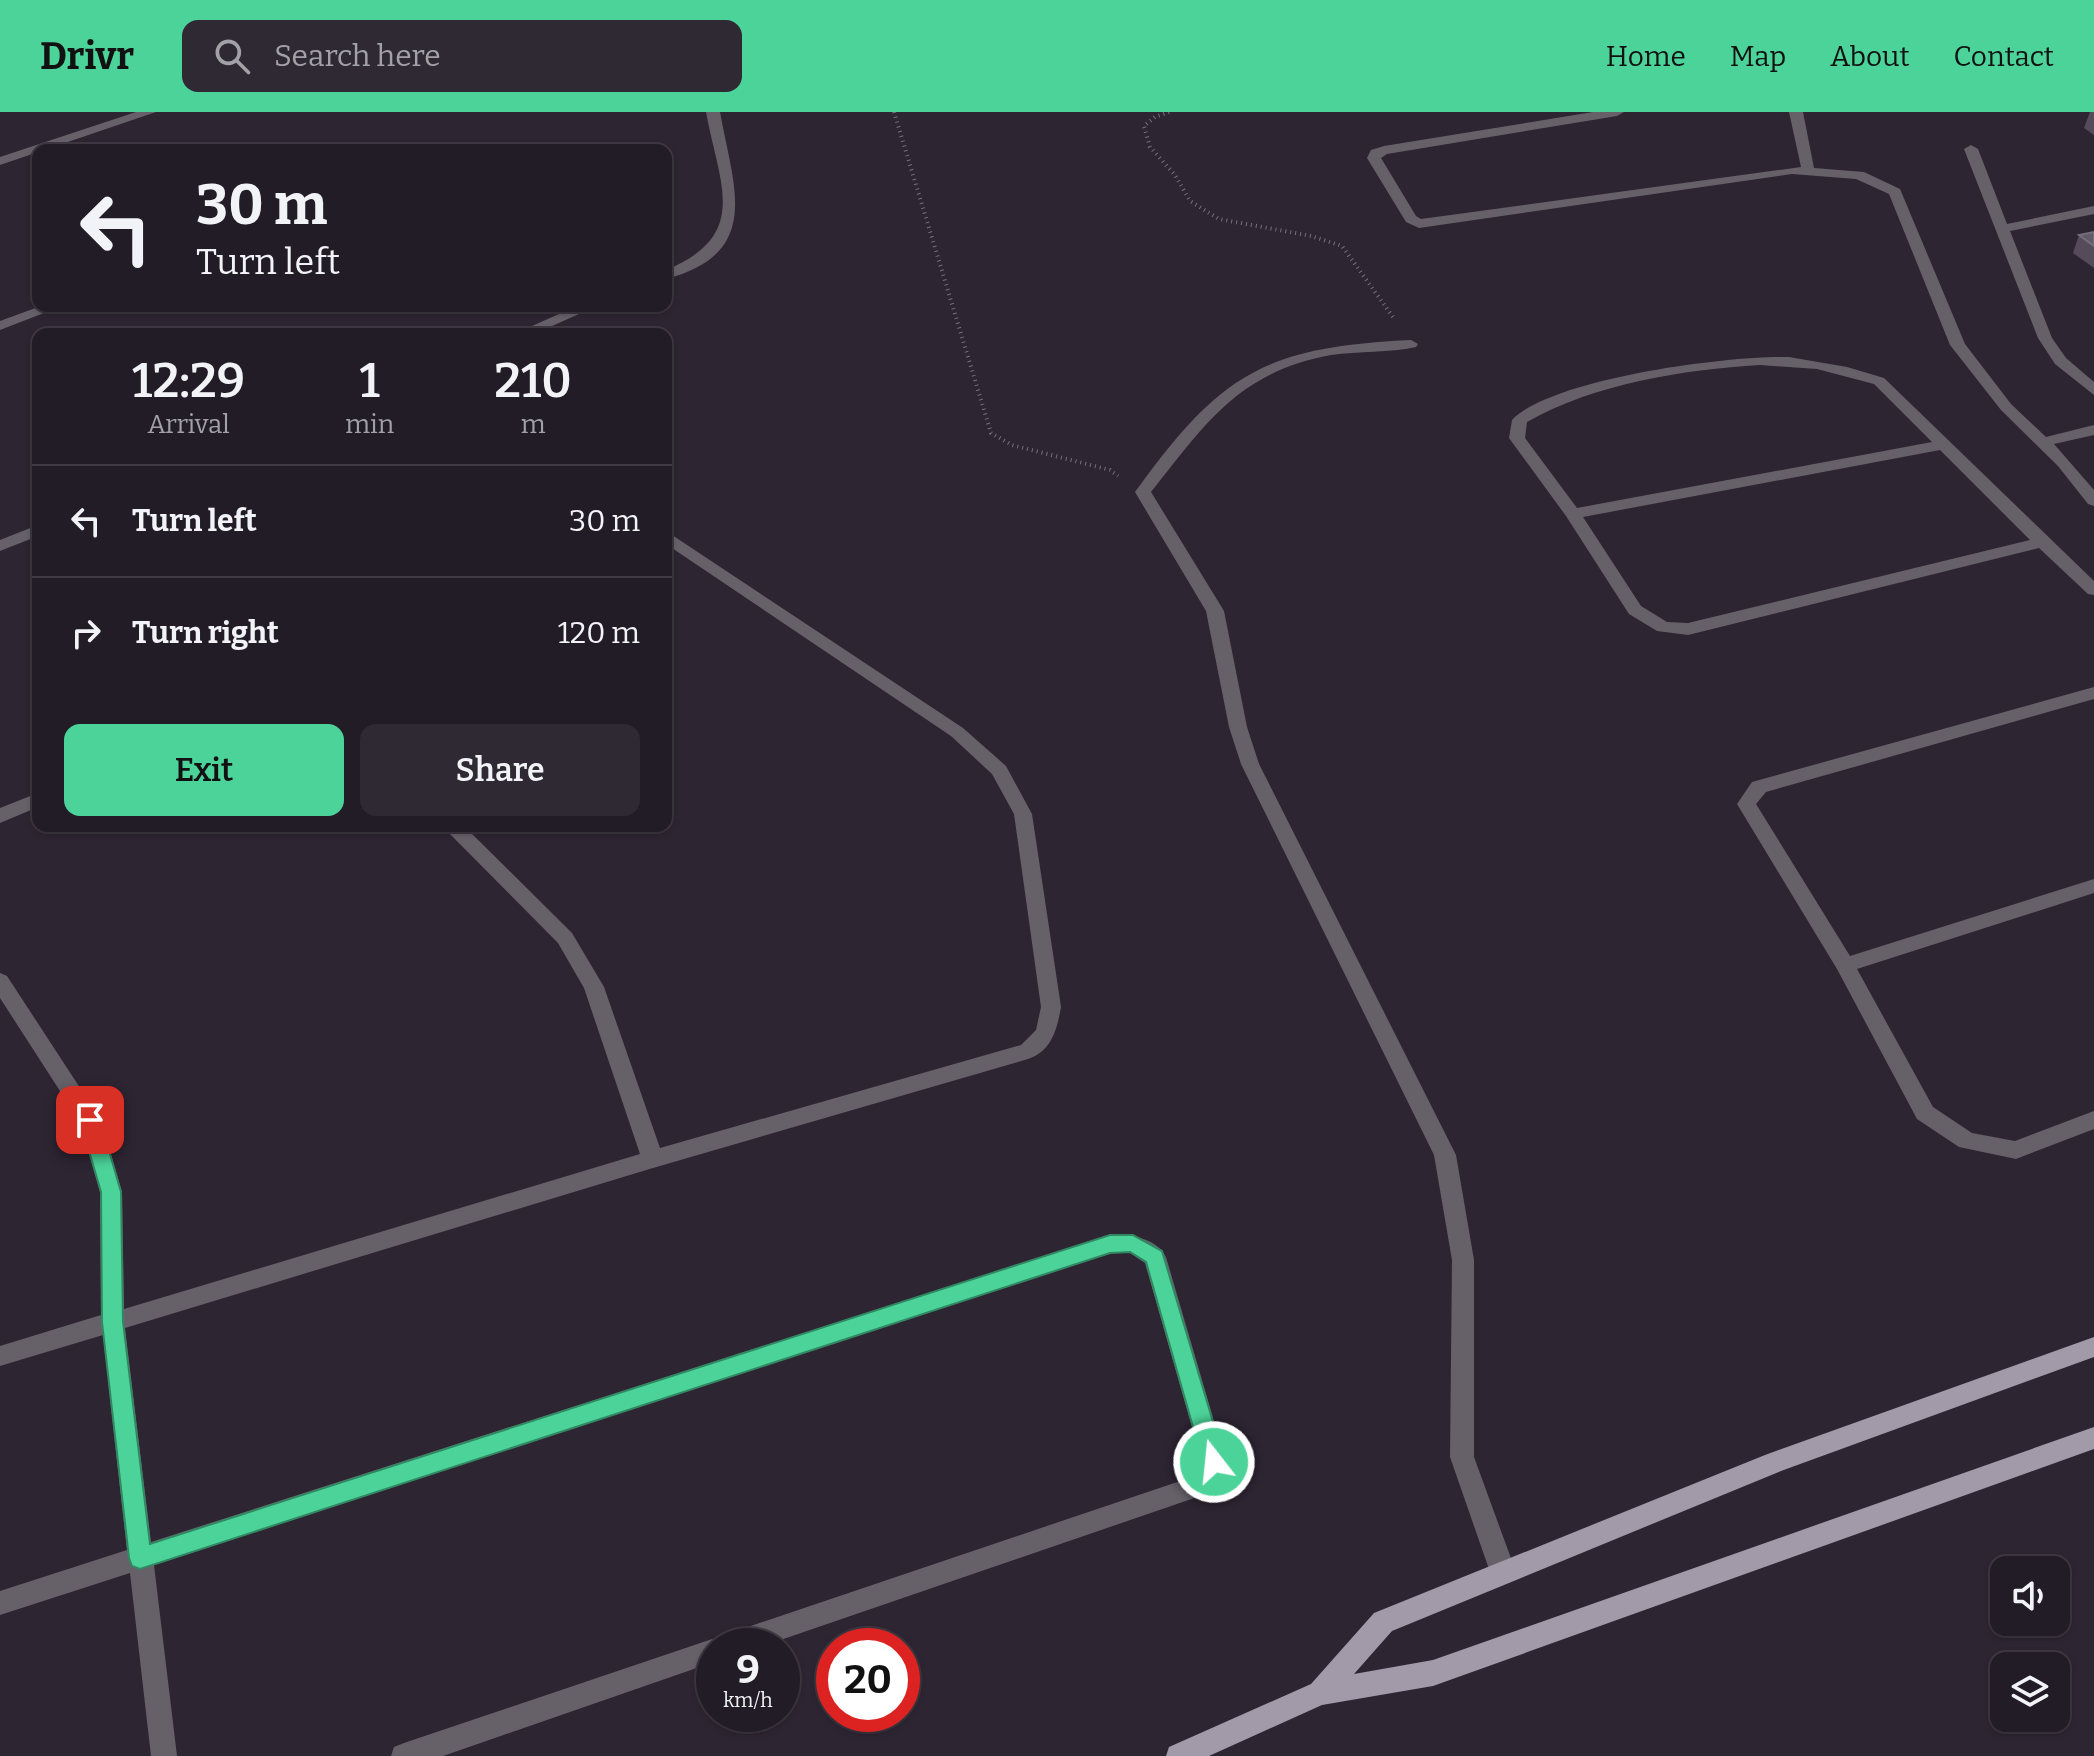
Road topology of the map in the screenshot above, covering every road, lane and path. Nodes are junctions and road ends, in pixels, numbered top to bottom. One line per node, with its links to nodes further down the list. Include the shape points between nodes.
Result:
1 (149, 112): 7 (street)
2 (713, 112): 14 (street, via 729,207 727,229 713,250)
3 (894, 112): 26 (path, via 991,433 1012,445 1110,470)
4 (1169, 112): 19 (path, via 1144,126 1150,147 1190,201 1219,219 1342,246)
5 (1617, 112): 11 (street, via 1376,153 1374,158 1411,219 1428,224)
6 (1796, 112): 11 (street)
7 (52, 144)
8 (1971, 149): 13 (street)
9 (32, 150): 10 (street)
10 (0, 161)
11 (1808, 169): 22 (street, via 1859,175 1895,192 1958,345)
12 (2094, 210): 13 (street)
13 (2002, 229): 20 (street, via 2045,338 2060,361)
14 (672, 272)
15 (38, 312): 17 (street)
16 (575, 312): 18 (street)
17 (0, 326)
18 (536, 328)
19 (1411, 344): 26 (street, via 1340,347 1291,359 1260,375 1213,406)
20 (2094, 390)
21 (2094, 430): 22 (street)
22 (2040, 443): 24 (street)
23 (1944, 445): 28 (street); 28 (street, via 1879,381 1822,364 1774,359 1712,363 1606,386 1520,420 1517,438); 31 (street)
24 (2064, 463): 25 (street); 27 (street)
25 (2094, 475)
26 (1143, 492): 48 (street, via 1215,611 1250,764 1445,1155 1463,1260 1462,1457)
27 (2094, 501)
28 (1573, 514): 31 (street, via 1635,610 1648,621 1675,630)
29 (32, 533): 32 (street)
30 (672, 540): 42 (street, via 957,732 999,770 1023,814 1051,1007 1046,1033 1028,1051)
31 (2042, 542): 33 (street)
32 (0, 546)
33 (2094, 590)
34 (2094, 693): 39 (street, via 1753,791 1746,804)
35 (32, 802): 36 (street)
36 (0, 816)
37 (458, 832): 42 (street, via 565,938 594,987)
38 (2094, 886): 39 (street)
39 (1845, 965): 41 (street, via 1925,1113 1967,1141 2016,1150)
40 (0, 981): 43 (street, via 90,1120 111,1192)
41 (2094, 1120)
42 (653, 1159): 43 (street)
43 (113, 1322): 45 (street); 47 (street)
44 (2094, 1347): 48 (main road, via 1774,1463)
45 (0, 1356)
46 (2094, 1438): 52 (main road, via 1433,1673)
47 (140, 1558): 49 (street); 50 (street, via 1110,1244 1133,1244 1155,1257 1214,1462 1209,1482); 53 (street)
48 (1503, 1572): 52 (main road, via 1383,1622)
49 (0, 1603)
50 (780, 1628)
51 (696, 1656): 54 (street)
52 (1320, 1693): 55 (main road)
53 (164, 1756)
54 (404, 1756)
55 (1179, 1756)

